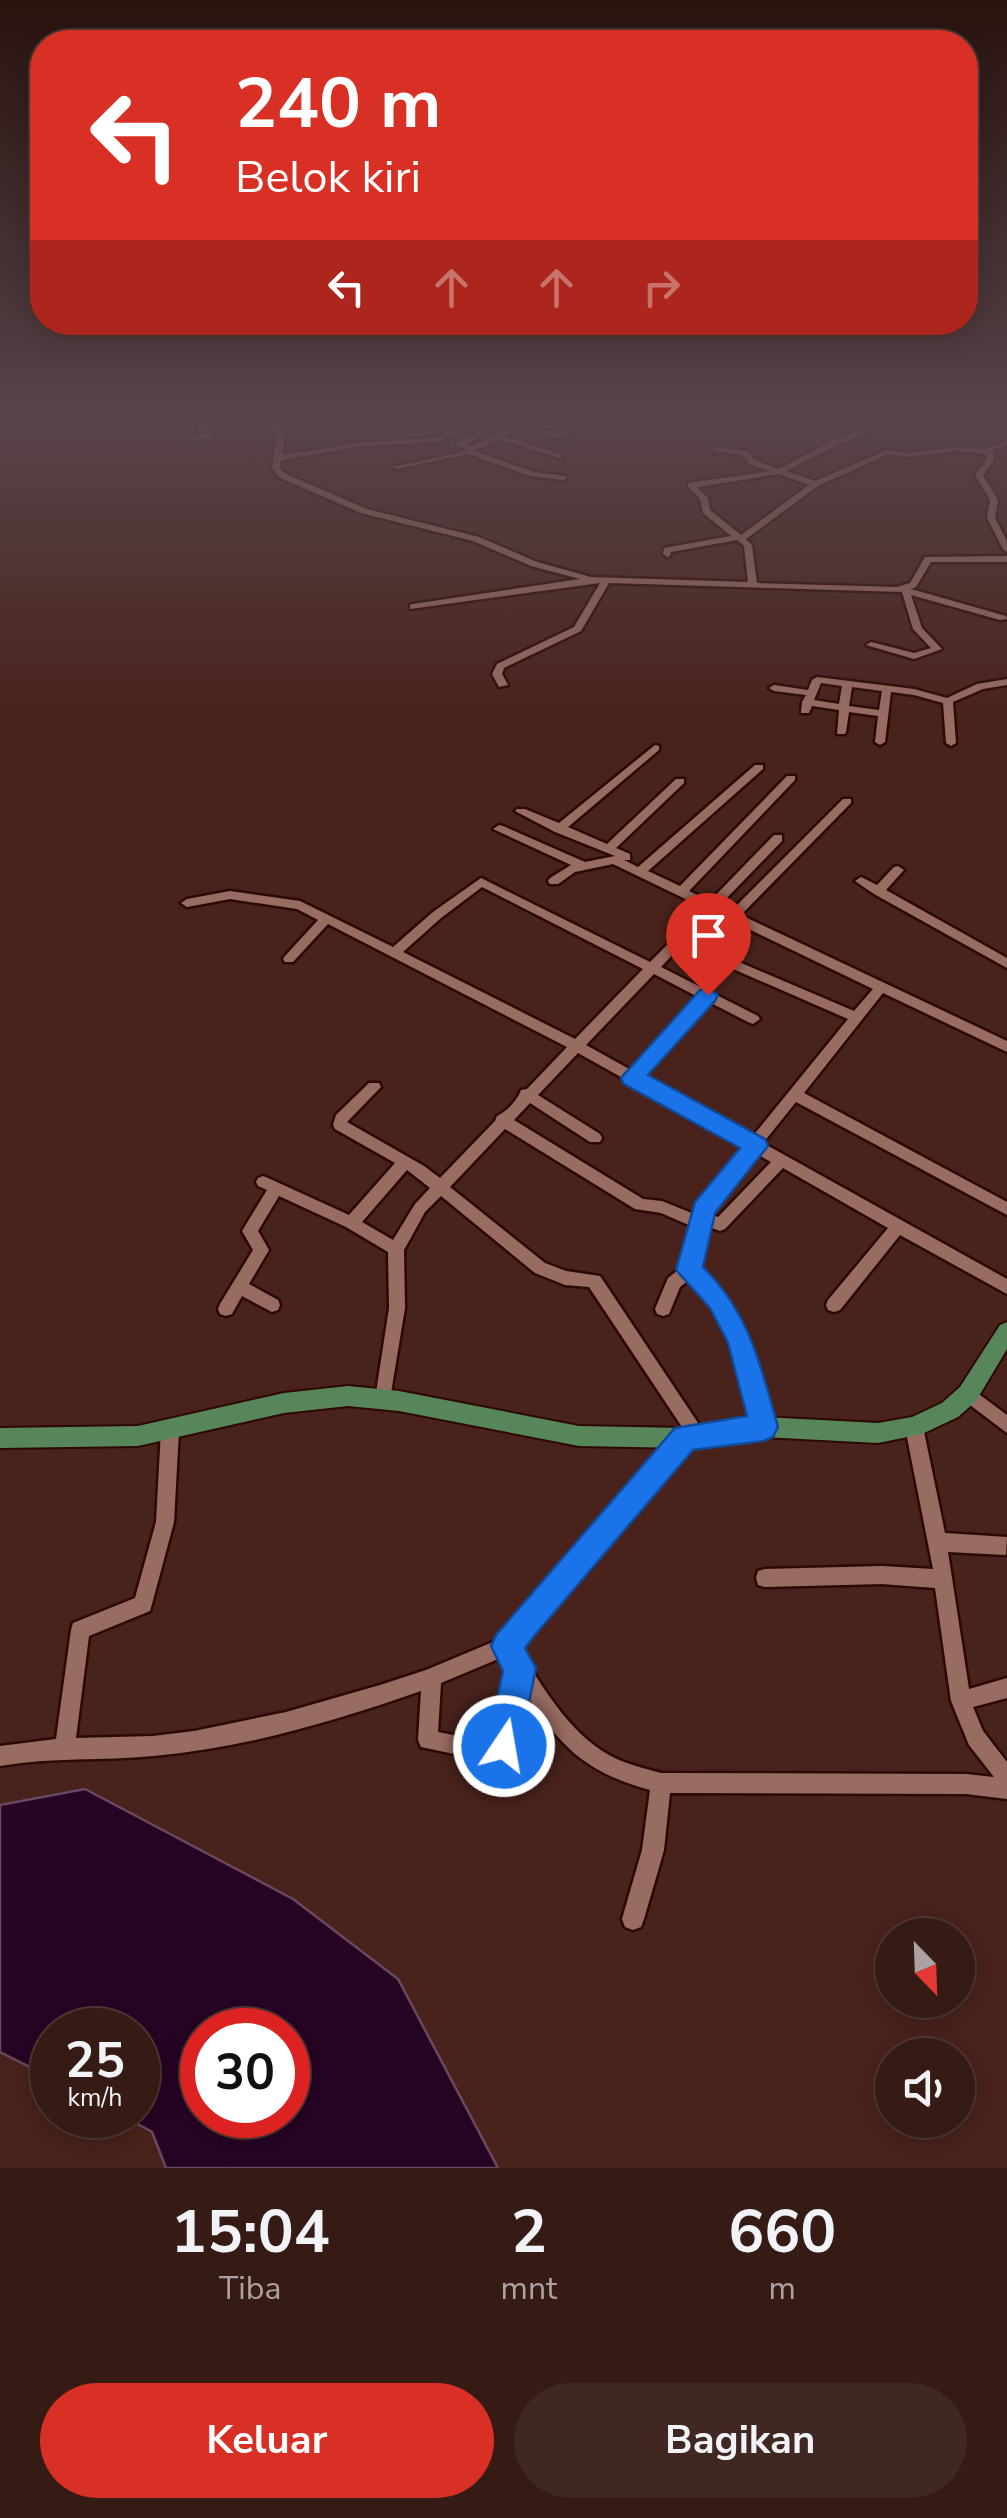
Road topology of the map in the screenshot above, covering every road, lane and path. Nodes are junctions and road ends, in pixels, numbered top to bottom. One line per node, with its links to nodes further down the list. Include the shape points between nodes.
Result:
1 (412, 522): 9 (street)
2 (720, 522): 5 (street)
3 (763, 522): 5 (street)
4 (993, 522): 6 (street)
5 (741, 538): 7 (street); 10 (street, via 748,545)
6 (1007, 549)
7 (667, 554)
8 (1007, 559): 11 (street, via 928,559)
9 (601, 581): 10 (street); 12 (street); 17 (street, via 578,629 499,667)
10 (753, 586): 11 (street)
11 (906, 591): 13 (street); 14 (street, via 918,629 937,649 914,656)
12 (413, 606)
13 (1003, 618)
14 (871, 645)
15 (1007, 682): 18 (street)
16 (847, 684): 20 (street); 23 (street, via 817,680); 24 (street)
17 (503, 685)
18 (980, 687): 21 (street); 22 (street)
19 (774, 688): 23 (street)
20 (887, 688): 22 (street); 25 (street)
21 (1007, 696)
22 (948, 701): 28 (street)
23 (807, 702): 24 (street)
24 (844, 707): 25 (street); 26 (street)
25 (884, 714): 27 (street)
26 (841, 732)
27 (880, 742)
28 (951, 742)
29 (654, 748): 35 (street)
30 (758, 768): 40 (street)
31 (791, 778): 44 (street)
32 (680, 781): 38 (street)
33 (848, 801): 48 (street)
34 (521, 811): 35 (street)
35 (559, 829): 38 (street)
36 (498, 830): 39 (street)
37 (778, 838): 47 (street)
38 (608, 849): 40 (street)
39 (584, 866): 40 (street, via 611,859); 42 (street)
40 (644, 869): 44 (street)
41 (898, 870): 45 (street)
42 (554, 881)
43 (862, 881): 45 (street)
44 (683, 890): 47 (street)
45 (878, 891): 53 (street)
46 (187, 902): 49 (street, via 230,894 294,902)
47 (712, 905): 48 (street); 54 (street)
48 (734, 915): 55 (street)
49 (326, 918): 50 (street); 51 (street)
50 (396, 952): 54 (street, via 481,882); 59 (street)
51 (289, 959)
52 (721, 959): 57 (street)
53 (1007, 964)
54 (656, 968): 56 (street); 59 (street)
55 (882, 986): 57 (street); 60 (street)
56 (708, 995): 58 (street); 61 (street)
57 (856, 1017): 64 (street)
58 (752, 1019)
59 (577, 1046): 61 (street); 63 (street)
60 (1007, 1047)
61 (636, 1074): 67 (street)
62 (374, 1088): 69 (street, via 339,1124)
63 (526, 1094): 65 (street); 66 (street)
64 (794, 1094): 67 (street); 71 (street)
65 (502, 1120): 70 (street); 72 (street, via 642,1206)
66 (595, 1138)
67 (756, 1146): 68 (street); 72 (street)
68 (782, 1160): 72 (street, via 720,1225); 74 (street)
69 (405, 1162): 70 (street); 73 (street)
70 (440, 1185): 75 (street); 90 (street, via 540,1268 565,1278 589,1273)
71 (1007, 1208)
72 (700, 1220): 76 (street)
73 (351, 1223): 75 (street); 77 (street, via 270,1186 250,1231 261,1250)
74 (897, 1227): 78 (street); 80 (street)
75 (396, 1249): 85 (street, via 397,1308)
76 (689, 1270): 82 (street, via 674,1283); 88 (street, via 719,1300 741,1342)
77 (240, 1287): 79 (street); 81 (street)
78 (1007, 1287)
79 (272, 1304)
80 (834, 1306)
81 (226, 1309)
82 (663, 1309)
83 (1007, 1331): 84 (main road)
84 (968, 1394): 86 (main road); 87 (street)
85 (383, 1399): 89 (main road, via 320,1397); 90 (main road, via 579,1436)
86 (914, 1426): 88 (main road, via 878,1433); 92 (street)
87 (1007, 1426)
88 (764, 1427): 90 (main road)
89 (170, 1430): 91 (main road); 101 (street, via 165,1522 143,1604 80,1630)
90 (691, 1436): 96 (street)
91 (0, 1438)
92 (938, 1542): 93 (street); 95 (street)
93 (1006, 1546)
94 (765, 1578): 95 (street)
95 (944, 1579): 100 (street)
96 (507, 1646): 97 (street); 98 (street)
97 (520, 1668): 98 (street, via 504,1746 492,1752 428,1740); 104 (street, via 589,1753)
98 (432, 1677): 101 (street, via 228,1735 153,1746)
99 (1007, 1688): 100 (street)
100 (961, 1701): 103 (street, via 976,1738)
101 (65, 1748): 102 (street)
102 (0, 1756)
103 (1007, 1778)
104 (661, 1783): 105 (street, via 966,1784); 106 (street, via 653,1850)
105 (1007, 1790)
106 (633, 1918)

